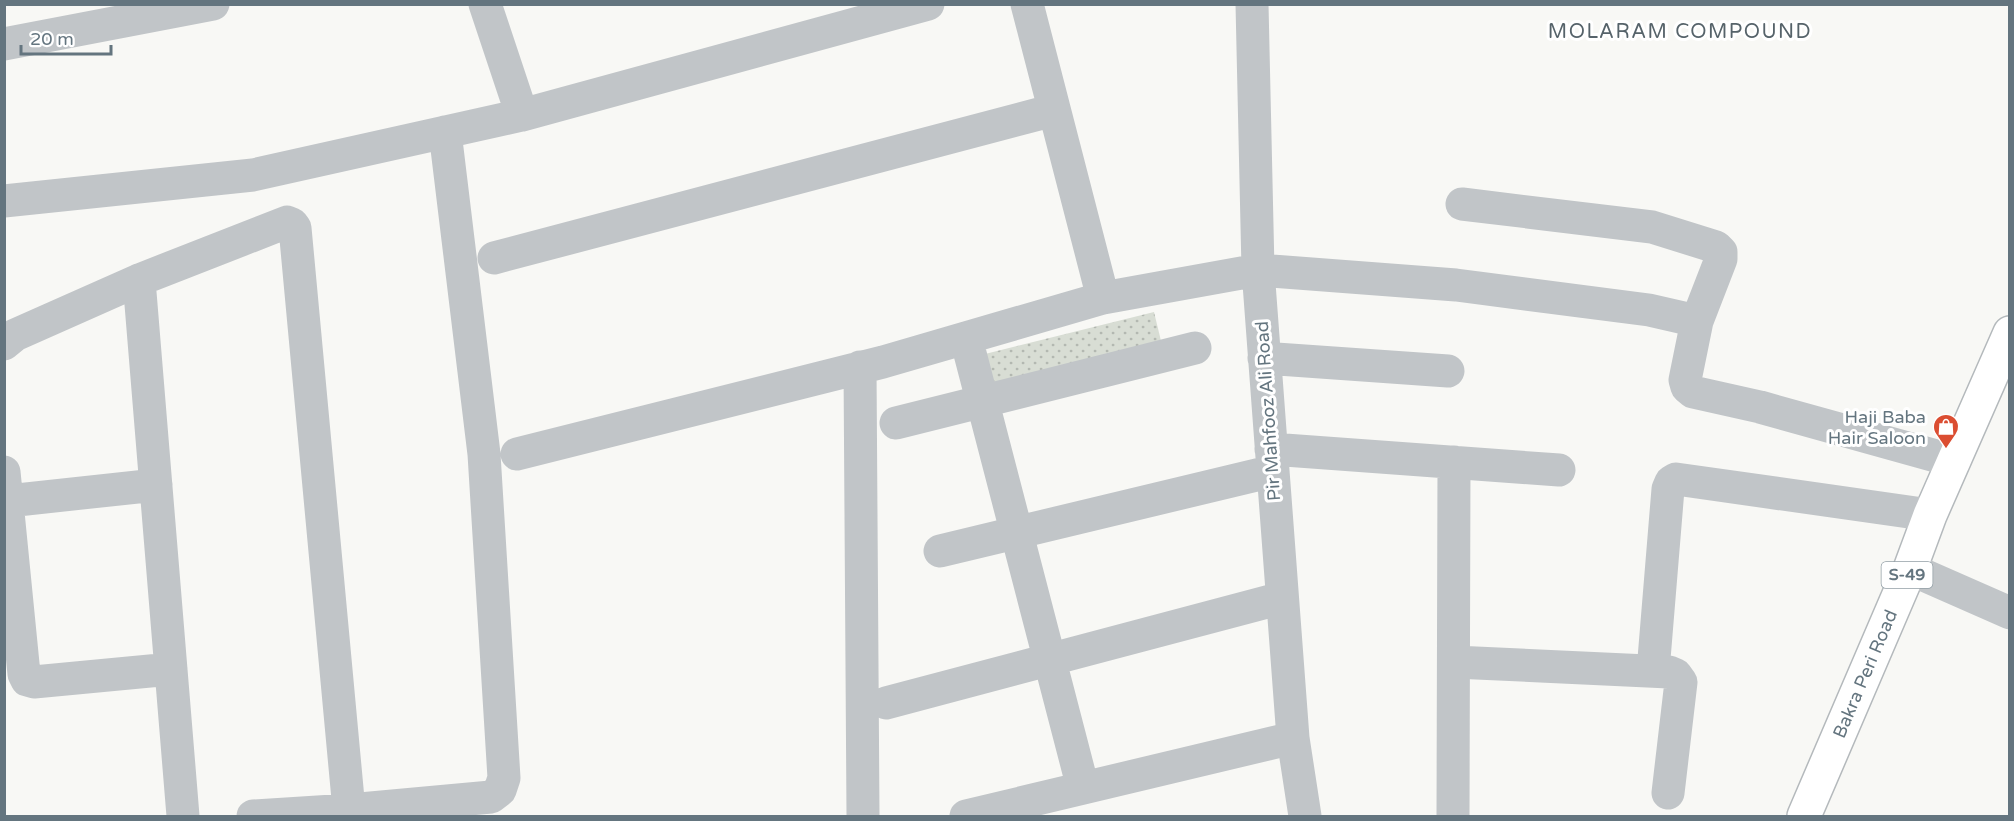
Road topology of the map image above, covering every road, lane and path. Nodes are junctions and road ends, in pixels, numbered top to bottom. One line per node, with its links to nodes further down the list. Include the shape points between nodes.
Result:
1 (213, 4): 6 (street)
2 (484, 4): 8 (street)
3 (928, 4): 8 (street)
4 (1027, 4): 7 (street)
5 (1252, 4): 13 (street, Pir Mahfooz Ali Road)
6 (4, 44)
7 (1054, 110): 12 (street); 15 (street)
8 (522, 115): 9 (street)
9 (445, 132): 10 (street, via 253,175); 47 (street, via 484,454 504,778 500,790 491,797)
10 (4, 201)
11 (1462, 204): 16 (street, via 1652,227 1716,247 1721,259)
12 (494, 258)
13 (1258, 270): 15 (street); 16 (street, via 1456,285 1649,310); 21 (street, Pir Mahfooz Ali Road)
14 (139, 280): 19 (street, via 15,335); 31 (street); 47 (street, via 287,222 295,228)
15 (1103, 298): 18 (street)
16 (1697, 321): 28 (street, via 1685,380 1693,392)
17 (2010, 333): 28 (main road, Bakra Peri Road / S-49)
18 (966, 338): 22 (street); 24 (street)
19 (4, 344)
20 (1195, 348): 24 (street)
21 (1264, 358): 23 (street); 27 (street, Pir Mahfooz Ali Road)
22 (861, 367): 26 (street); 50 (street)
23 (1448, 371)
24 (983, 400): 25 (street); 34 (street)
25 (896, 423)
26 (518, 454)
27 (1272, 460): 29 (street); 34 (street); 37 (street, Pir Mahfooz Ali Road)
28 (1954, 461): 33 (main road, Bakra Peri Road / S-49)
29 (1454, 462): 30 (street); 40 (street)
30 (1559, 470)
31 (156, 485): 32 (street); 41 (street)
32 (6, 487): 41 (street, via 27,680)
33 (1930, 515): 36 (main road, Bakra Peri Road / S-49); 42 (street, via 1676,479 1668,489)
34 (1017, 532): 35 (street); 39 (street)
35 (940, 550)
36 (1910, 568): 38 (street); 54 (main road, Bakra Peri Road / S-49)
37 (1282, 598): 39 (street); 44 (street, Pir Mahfooz Ali Road)
38 (2010, 613)
39 (1048, 660): 43 (street); 45 (street)
40 (1454, 662): 42 (street); 53 (street)
41 (171, 669): 48 (street)
42 (1653, 671): 46 (street, via 1669,672 1681,681)
43 (886, 703)
44 (1293, 738): 45 (street); 52 (street, Pir Mahfooz Ali Road)
45 (1083, 788): 51 (street)
46 (1668, 793)
47 (350, 810): 49 (street)
48 (183, 816)
49 (253, 816)
50 (863, 816)
51 (966, 816)
52 (1305, 816)
53 (1453, 816)
54 (1804, 816)

